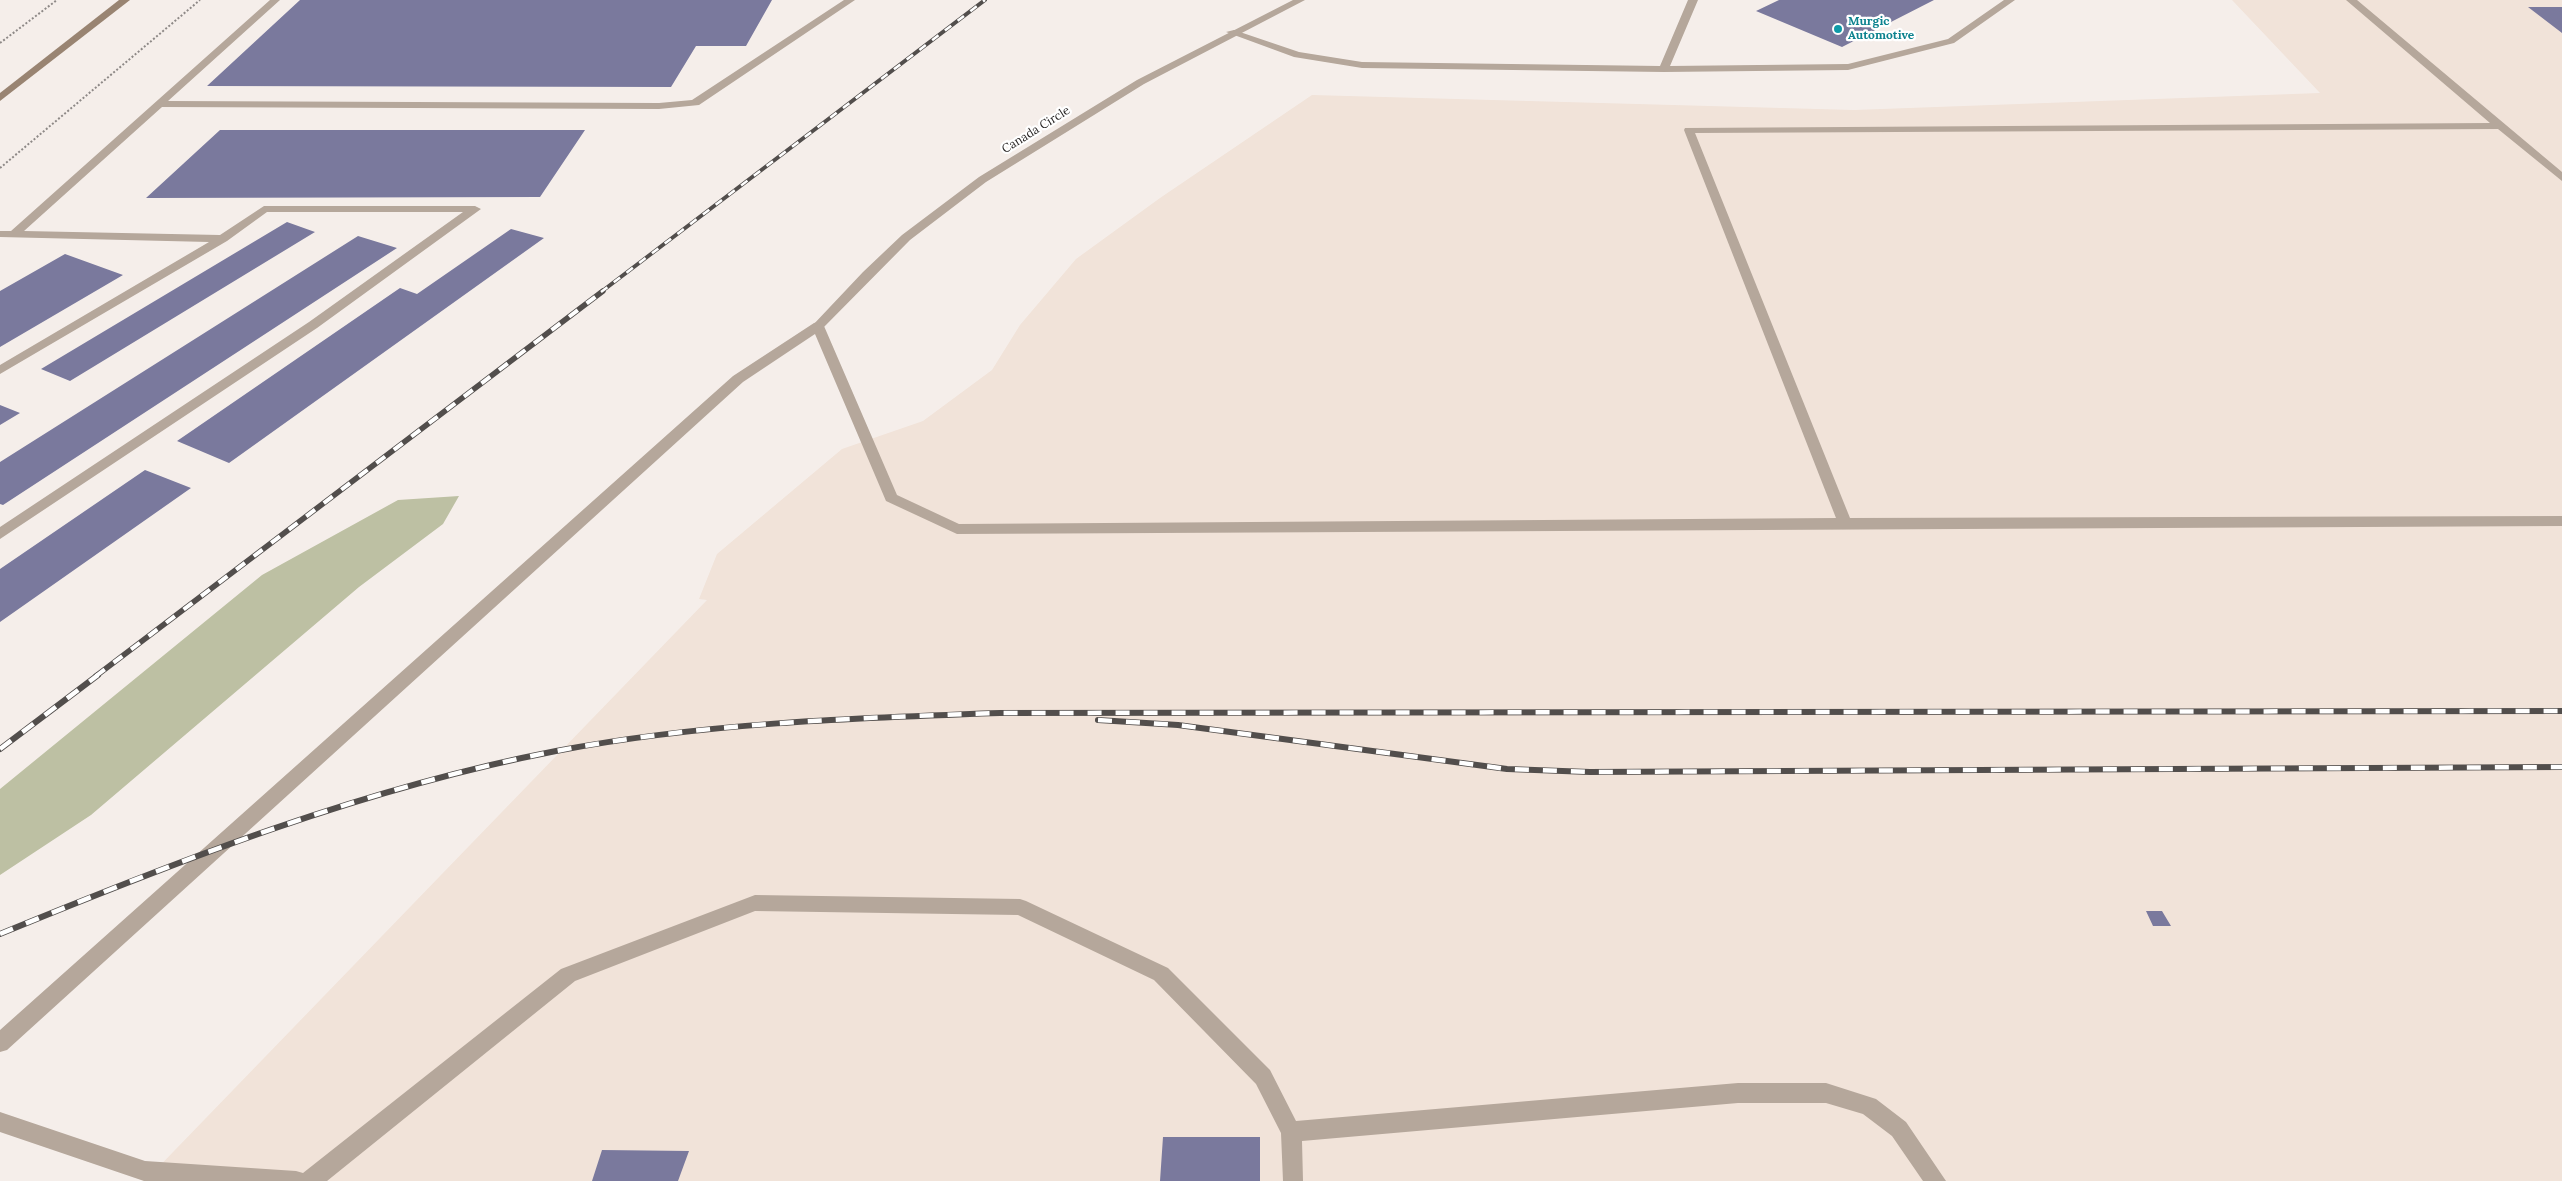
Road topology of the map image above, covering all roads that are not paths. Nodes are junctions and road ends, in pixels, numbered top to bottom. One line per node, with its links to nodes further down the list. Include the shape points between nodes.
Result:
1 (125, 0): 10 (street)
2 (275, 0): 11 (street)
3 (850, 0): 11 (street, via 695,103 659,106)
4 (1300, 0): 8 (street, Canada Circle)
5 (1693, 0): 9 (street)
6 (2010, 0): 9 (street, via 1951,41 1848,67)
7 (2351, 0): 12 (street)
8 (1231, 32): 9 (street, via 1297,55 1362,65); 17 (street, Canada Circle, via 1082,116 961,193 869,272)
9 (1664, 69)
10 (0, 98)
11 (161, 104): 15 (street)
12 (2502, 126): 13 (street); 20 (street, via 1689,130)
13 (2562, 178)
14 (0, 234): 15 (street)
15 (14, 234): 16 (street)
16 (223, 240): 18 (street); 21 (street, via 264,209 475,209 313,325)
17 (818, 326): 20 (street, via 891,498 958,529); 22 (street, Canada Circle, via 738,379)
18 (0, 370)
19 (2562, 521): 20 (street)
20 (1845, 523)
21 (0, 534)
22 (0, 1043)
23 (0, 1122): 25 (street, via 145,1171)
24 (1291, 1132): 26 (street, via 1263,1076 1161,974 1020,907 755,903 568,975); 27 (street); 28 (street, via 1738,1092 1826,1092 1869,1106 1899,1129)
25 (296, 1181)
26 (310, 1181)
27 (1293, 1181)
28 (1936, 1181)

